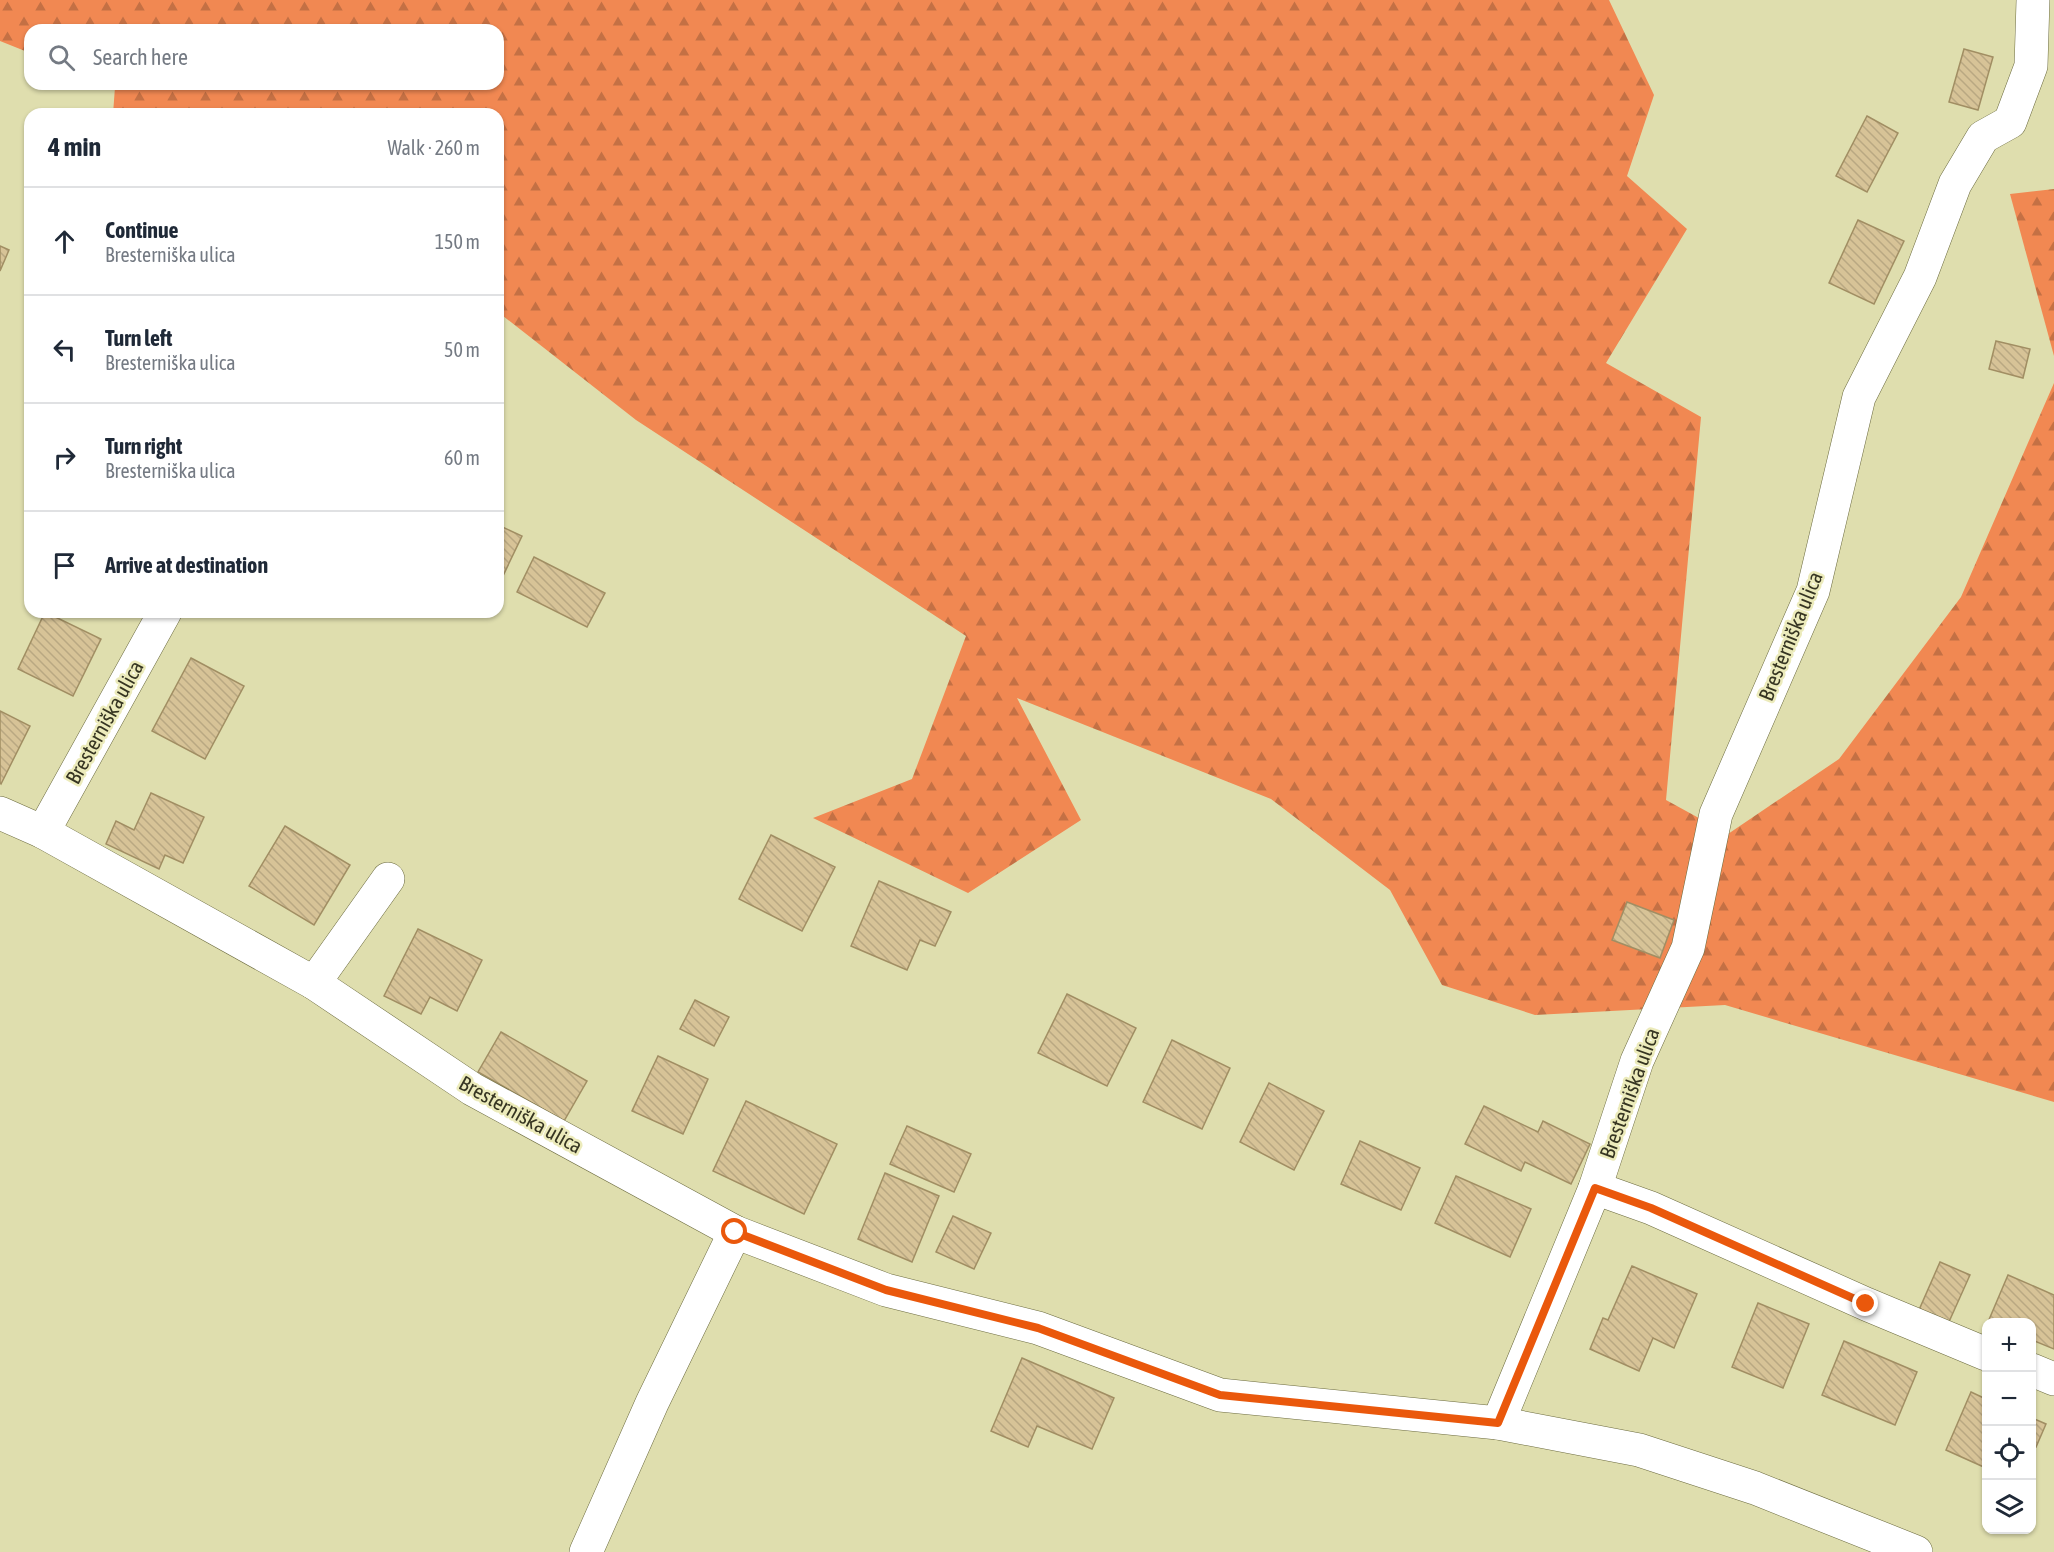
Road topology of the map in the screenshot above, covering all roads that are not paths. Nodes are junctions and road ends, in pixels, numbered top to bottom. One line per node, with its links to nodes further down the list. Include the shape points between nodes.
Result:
1 (2033, 0): 7 (street, Bresterniška ulica, via 2031,66 2010,122 1983,137 1955,184 1920,277 1859,397 1813,591 1716,814 1688,948 1638,1061)
2 (162, 618): 4 (street, Bresterniška ulica)
3 (0, 813): 4 (street, Bresterniška ulica)
4 (43, 832): 6 (street, Bresterniška ulica)
5 (388, 879): 6 (street)
6 (314, 983): 8 (street, Bresterniška ulica, via 472,1089)
7 (1595, 1188): 9 (street, via 1651,1208); 12 (street, Bresterniška ulica)
8 (735, 1232): 12 (street, Bresterniška ulica, via 886,1290 1038,1328 1220,1395); 13 (street, via 652,1403)
9 (1982, 1352)
10 (2036, 1372): 11 (street)
11 (2054, 1379)
12 (1498, 1423): 14 (street, Bresterniška ulica, via 1639,1450 1755,1488)
13 (586, 1552)
14 (1916, 1552)

